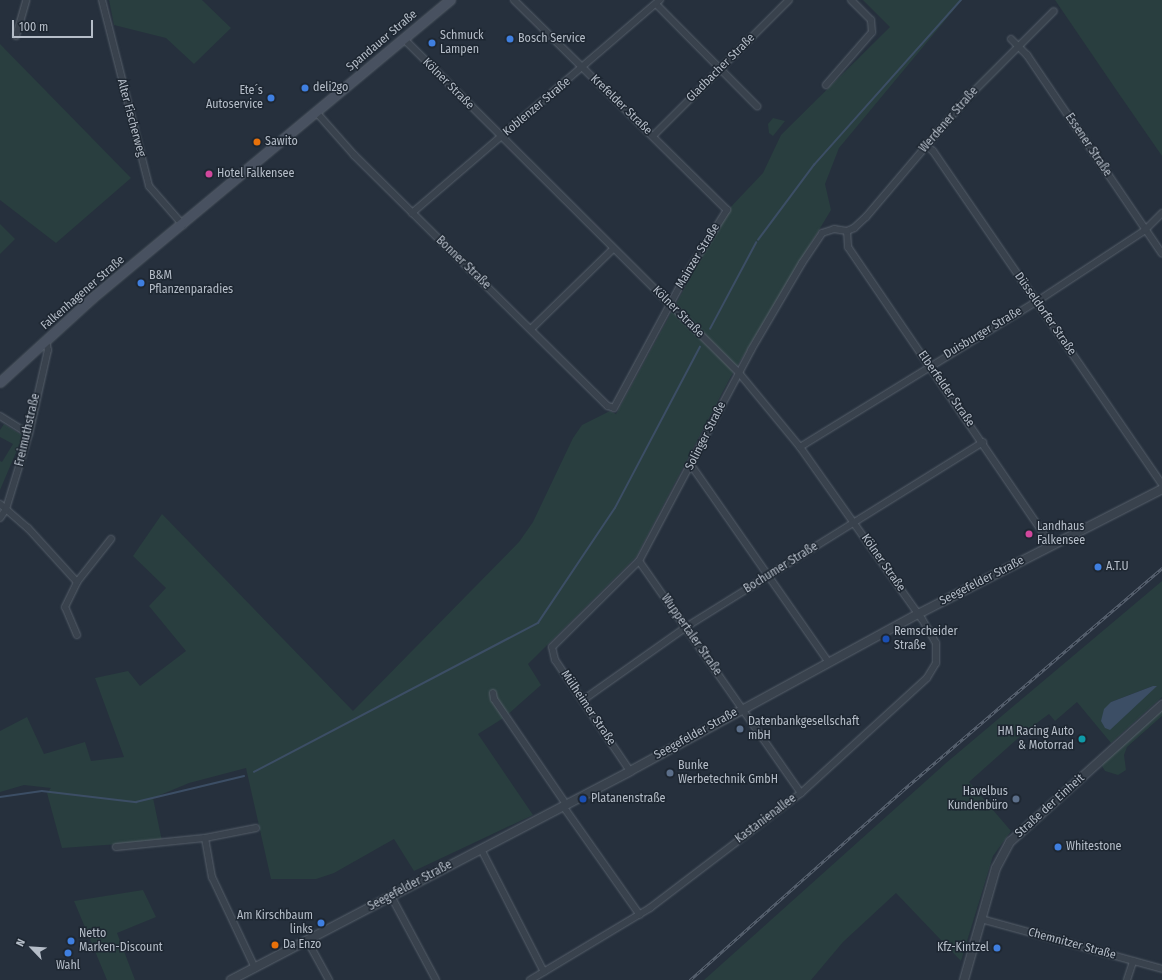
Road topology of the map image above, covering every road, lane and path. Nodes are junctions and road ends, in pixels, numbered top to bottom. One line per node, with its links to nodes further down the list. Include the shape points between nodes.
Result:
1 (26, 0): 9 (street)
2 (102, 0): 24 (street, Alter Fischerweg, via 149,186)
3 (450, 0): 10 (main road, Spandauer Straße)
4 (514, 0): 13 (street, Krefelder Straße)
5 (789, 0): 14 (street, Gladbacher Straße)
6 (851, 0): 15 (street, via 871,20 872,32)
7 (658, 2): 13 (street, Koblenzer Straße); 14 (street)
8 (1054, 11): 12 (street, Werdener Straße)
9 (16, 36)
10 (404, 39): 17 (main road, Spandauer Straße); 19 (street, Kölner Straße)
11 (1011, 39): 12 (street, Essener Straße)
12 (1018, 46): 20 (street, Werdener Straße, via 966,99); 25 (street, Essener Straße)
13 (583, 68): 18 (street, Krefelder Straße); 19 (street, Koblenzer Straße)
14 (721, 70): 16 (street); 18 (street, Gladbacher Straße)
15 (826, 85)
16 (756, 106)
17 (317, 113): 22 (street, Bonner Straße, via 354,155); 24 (main road, Spandauer Straße)
18 (653, 136): 21 (street, Krefelder Straße)
19 (502, 137): 22 (street, Koblenzer Straße); 27 (street, Kölner Straße)
20 (926, 145): 26 (street, Werdener Straße, via 866,217 854,228); 29 (street, Düsseldorfer Straße, via 933,151)
21 (727, 210): 30 (street, Mainzer Straße)
22 (412, 213): 31 (street, Bonner Straße)
23 (1162, 214): 25 (street, Duisburger Straße)
24 (183, 225): 32 (main road, Falkenhagener Straße, via 92,298)
25 (1145, 230): 28 (street, Essener Straße); 29 (street, Duisburger Straße)
26 (846, 231): 33 (street, Elberfelder Straße, via 848,247); 34 (street, Solinger Straße, via 834,229 822,233 778,303)
27 (613, 249): 30 (street, Kölner Straße); 31 (street)
28 (1162, 254)
29 (1036, 302): 33 (street, Duisburger Straße); 42 (street, Düsseldorfer Straße)
30 (671, 304): 34 (street, Kölner Straße); 36 (street, Mainzer Straße)
31 (532, 328): 36 (street, Bonner Straße, via 608,406)
32 (46, 341): 35 (main road, Falkenhagener Straße); 38 (street, Freimuthstraße, via 48,350)
33 (931, 365): 39 (street, Elberfelder Straße); 40 (street, Duisburger Straße)
34 (739, 373): 40 (street, Kölner Straße); 41 (street, Solinger Straße)
35 (0, 382)
36 (614, 408)
37 (0, 416): 38 (street)
38 (29, 434): 45 (street, Freimuthstraße)
39 (983, 442): 47 (street, Bochumer Straße); 49 (street, Elberfelder Straße)
40 (800, 447): 47 (street, Kölner Straße)
41 (691, 465): 50 (street, Solinger Straße); 51 (street)
42 (1162, 484)
43 (1162, 489): 49 (street, Seegefelder Straße)
44 (0, 504): 45 (street)
45 (6, 509): 46 (street, Freimuthstraße); 52 (street, via 28,528)
46 (0, 518)
47 (854, 522): 51 (street, Bochumer Straße); 53 (street, Kölner Straße)
48 (111, 539): 52 (street)
49 (1051, 545): 53 (street, Seegefelder Straße)
50 (640, 561): 54 (street, Wuppertaler Straße); 56 (street, Solinger Straße, via 607,596)
51 (768, 575): 54 (street, Bochumer Straße); 57 (street)
52 (77, 582): 55 (street, via 65,607)
53 (918, 614): 57 (street, Seegefelder Straße); 63 (street, Kastanienallee, via 936,643 937,653 932,671)
54 (686, 628): 59 (street, Bochumer Straße); 61 (street, Wuppertaler Straße)
55 (77, 635)
56 (554, 643): 59 (street, Mülheimer Straße, via 552,654 555,660)
57 (829, 663): 61 (street, Seegefelder Straße)
58 (493, 693): 64 (street, via 494,699)
59 (583, 700): 62 (street, Mülheimer Straße)
60 (1162, 705): 71 (street, Straße der Einheit, via 1010,842 996,868)
61 (742, 709): 62 (street, Seegefelder Straße); 63 (street, Wuppertaler Straße)
62 (630, 771): 64 (street, Seegefelder Straße)
63 (801, 793): 70 (street, Kastanienallee)
64 (564, 805): 68 (street, Seegefelder Straße); 70 (street)
65 (256, 828): 66 (street)
66 (205, 838): 67 (street); 74 (street, via 212,877)
67 (116, 847)
68 (480, 849): 69 (street, Seegefelder Straße); 76 (street)
69 (391, 896): 72 (street, Seegefelder Straße); 79 (street)
70 (640, 915): 76 (street, Kastanienallee)
71 (981, 919): 73 (street, Chemnitzer Straße); 81 (street, Straße der Einheit)
72 (307, 940): 74 (street, Seegefelder Straße); 78 (street)
73 (1133, 961): 75 (street, Chemnitzer Straße); 82 (street)
74 (255, 968): 77 (street, Seegefelder Straße)
75 (1162, 969)
76 (544, 972): 80 (street, Kastanienallee)
77 (231, 980)
78 (329, 980)
79 (436, 980)
80 (530, 980)
81 (964, 980)
82 (1127, 980)

